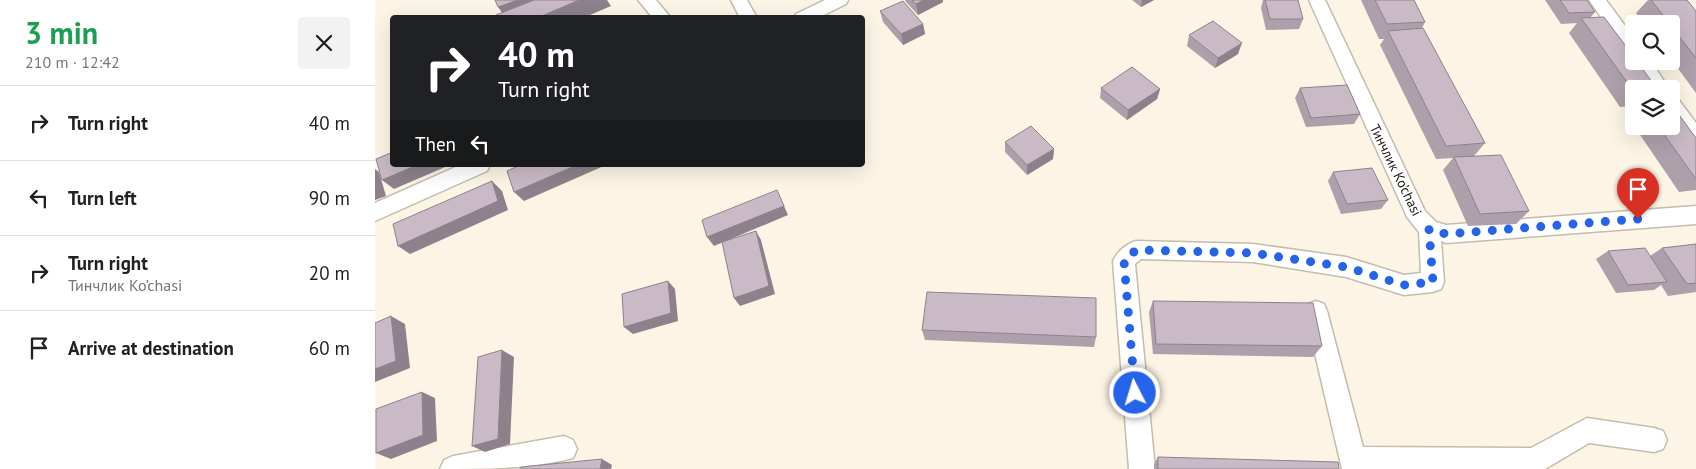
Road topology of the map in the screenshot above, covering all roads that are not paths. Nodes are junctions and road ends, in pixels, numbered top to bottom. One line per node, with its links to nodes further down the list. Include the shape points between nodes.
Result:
1 (646, 0): 6 (street)
2 (739, 0): 7 (street)
3 (840, 0): 8 (street)
4 (1317, 0): 15 (street, Тинчлик Ko’chasi, via 1417,217)
5 (1597, 0): 9 (street)
6 (660, 15)
7 (747, 15)
8 (808, 15)
9 (1625, 39)
10 (1680, 116): 11 (street)
11 (1696, 138)
12 (476, 167): 13 (street)
13 (375, 212)
14 (1696, 215): 15 (street, Тинчлик Ko’chasi, via 1446,234)
15 (1429, 229): 21 (street, via 1433,282 1404,285 1346,267 1253,253 1136,250 1124,261)
16 (1316, 311): 19 (street)
17 (1654, 440): 19 (street, via 1587,430 1534,461)
18 (564, 449): 20 (street)
19 (1355, 465)
20 (453, 469)
21 (1142, 469)

